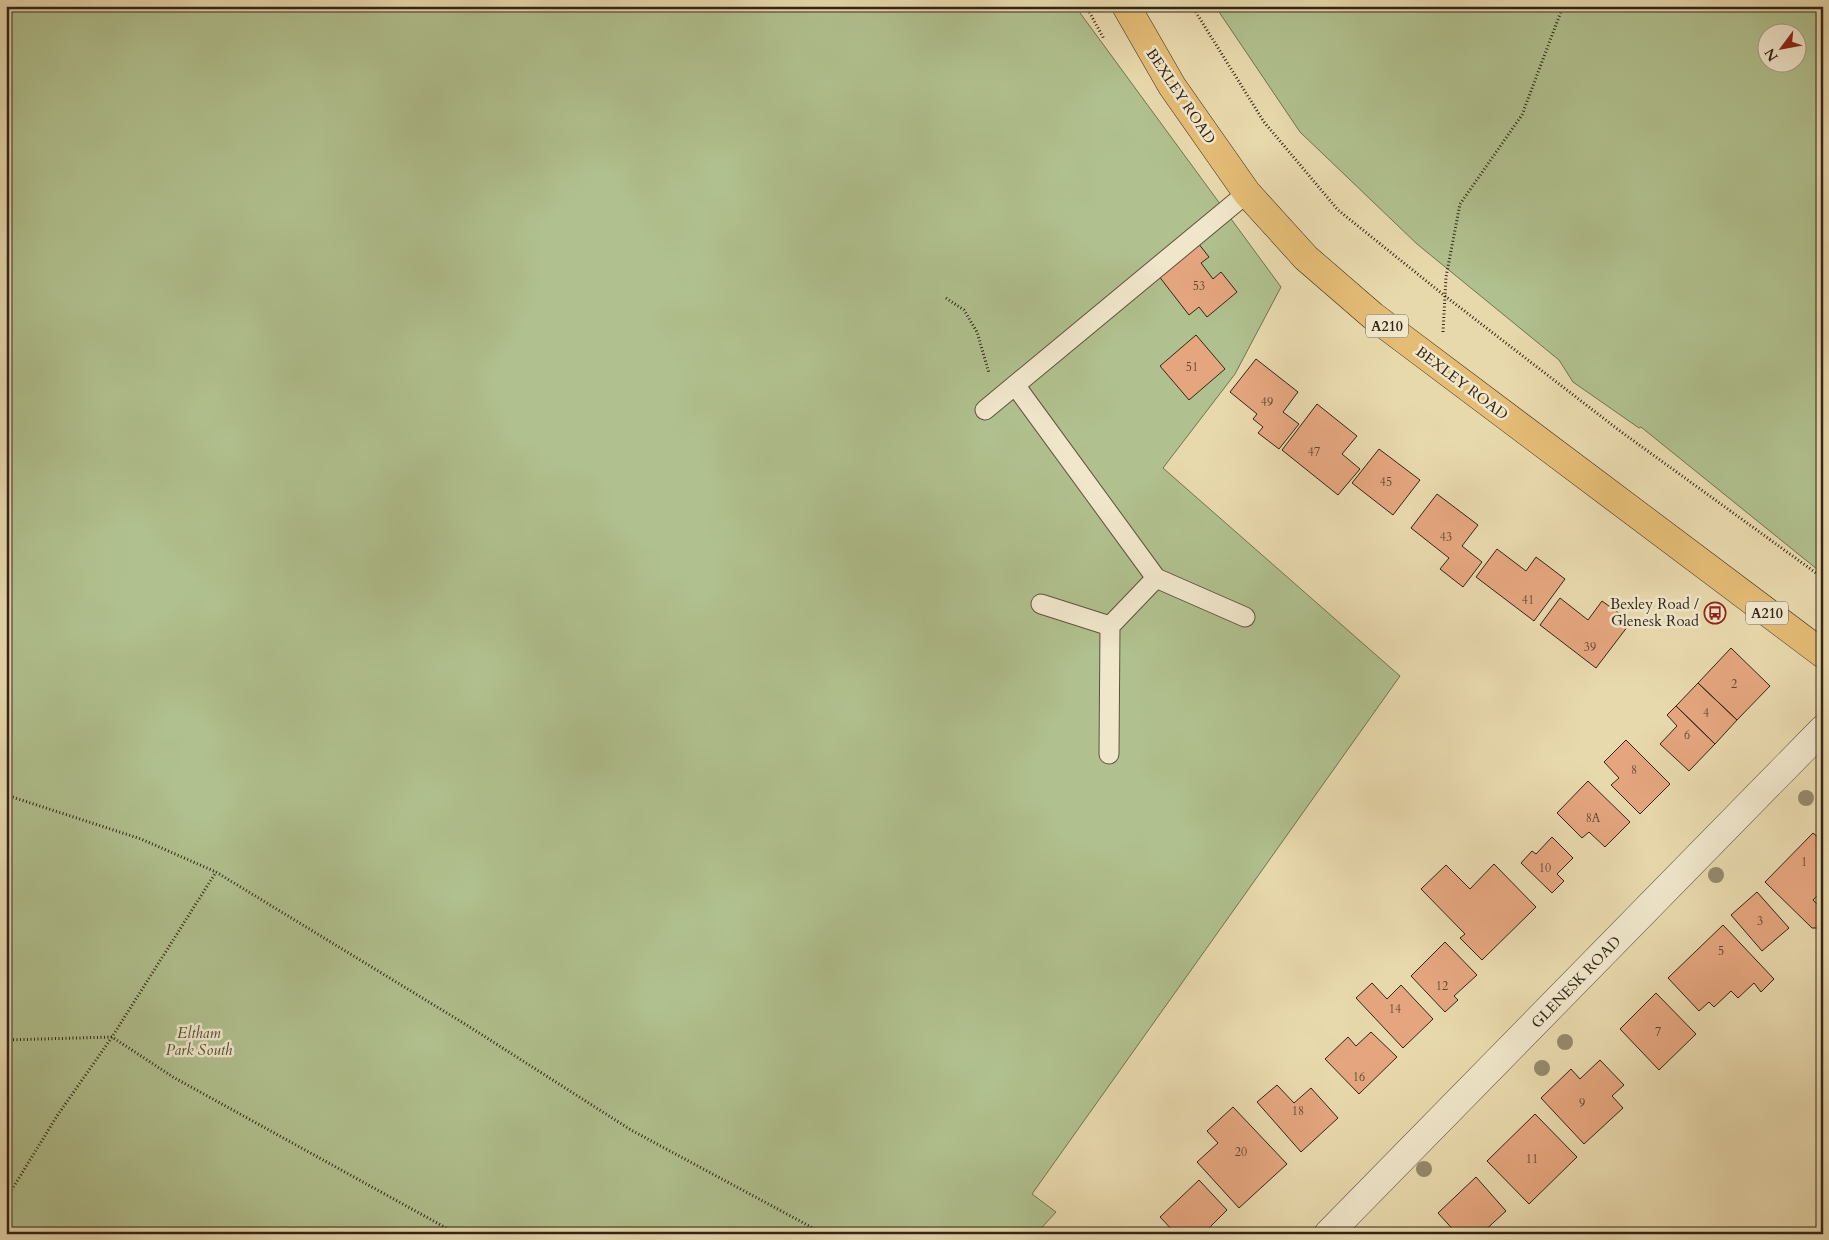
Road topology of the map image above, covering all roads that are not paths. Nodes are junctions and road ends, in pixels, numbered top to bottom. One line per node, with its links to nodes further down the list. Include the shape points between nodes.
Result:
1 (1126, 6): 2 (main road, BEXLEY ROAD / A210, via 1172,86)
2 (1247, 193): 3 (lane); 9 (main road, BEXLEY ROAD / A210, via 1306,258 1372,316)
3 (1009, 390): 4 (lane); 5 (lane)
4 (985, 410)
5 (1156, 578): 7 (lane); 8 (lane)
6 (1041, 604): 8 (lane)
7 (1245, 617)
8 (1110, 626): 11 (lane)
9 (1823, 654)
10 (1823, 729): 12 (street, GLENESK ROAD)
11 (1109, 754)
12 (1328, 1234)

